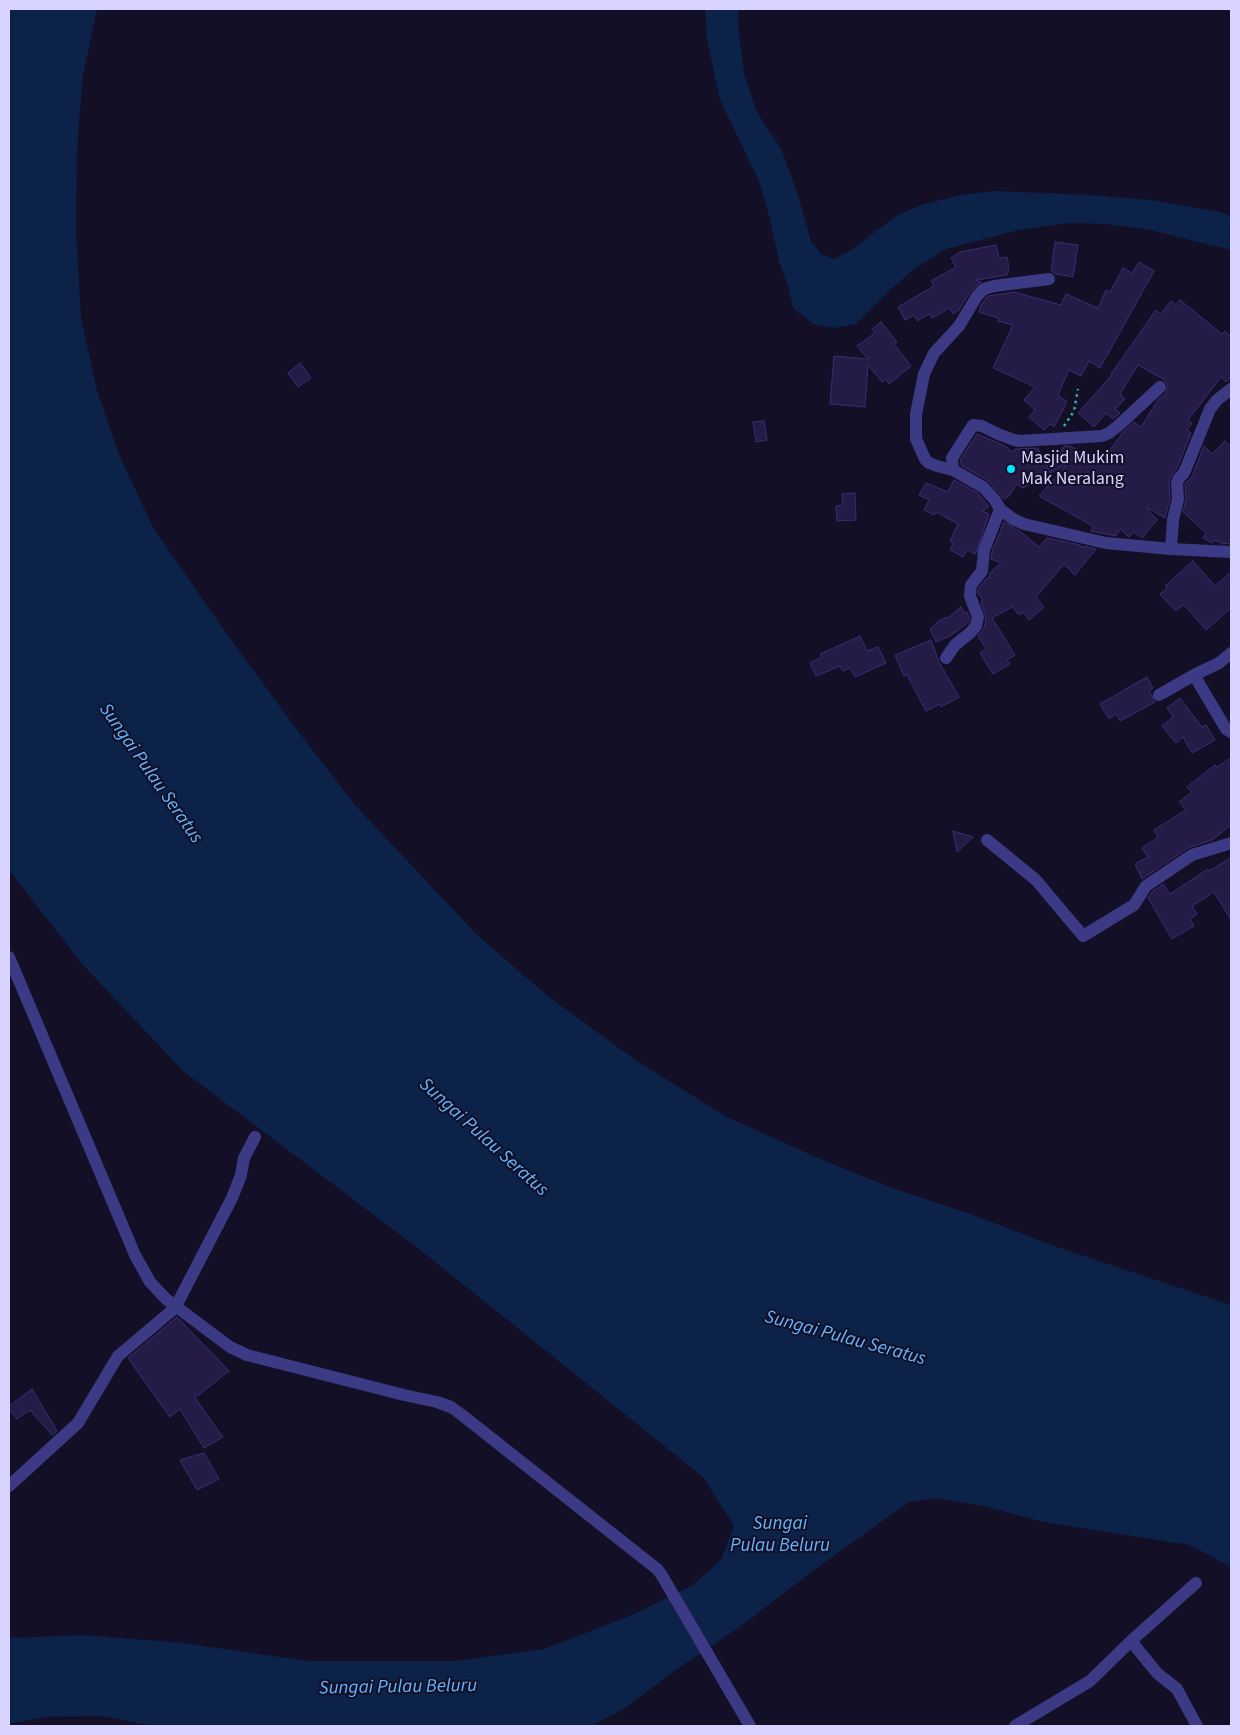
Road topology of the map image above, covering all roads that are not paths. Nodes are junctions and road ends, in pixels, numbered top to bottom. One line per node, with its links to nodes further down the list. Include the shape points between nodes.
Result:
1 (1049, 279): 4 (street, via 984,290 931,358 920,390 916,439 924,459)
2 (1160, 386): 4 (street, via 1109,433 1094,437 1014,440 973,425 952,458)
3 (1231, 388): 6 (street, via 1210,409 1177,483)
4 (953, 470): 5 (street, via 983,487)
5 (1000, 509): 6 (street, via 1013,519 1039,529 1106,543); 9 (street, via 984,550 982,571 971,586 970,596 978,617 976,626)
6 (1171, 549): 7 (street)
7 (1231, 552)
8 (1231, 653): 10 (street)
9 (946, 658)
10 (1194, 675): 11 (street); 12 (street, via 1226,729)
11 (1159, 695)
12 (1231, 732)
13 (987, 840): 14 (street, via 1036,880 1083,936 1134,904 1146,886 1192,855)
14 (1231, 843)
15 (9, 957): 17 (street, via 135,1255 150,1282)
16 (256, 1137): 17 (street, via 244,1158 232,1198)
17 (175, 1308): 18 (street, via 118,1356 78,1423); 21 (street, via 247,1356 451,1407 650,1563 664,1578)
18 (9, 1486)
19 (1196, 1583): 20 (street)
20 (1131, 1641): 22 (street, via 1090,1681); 23 (street, via 1157,1673 1177,1689)
21 (750, 1726)
22 (1015, 1726)
23 (1197, 1726)

